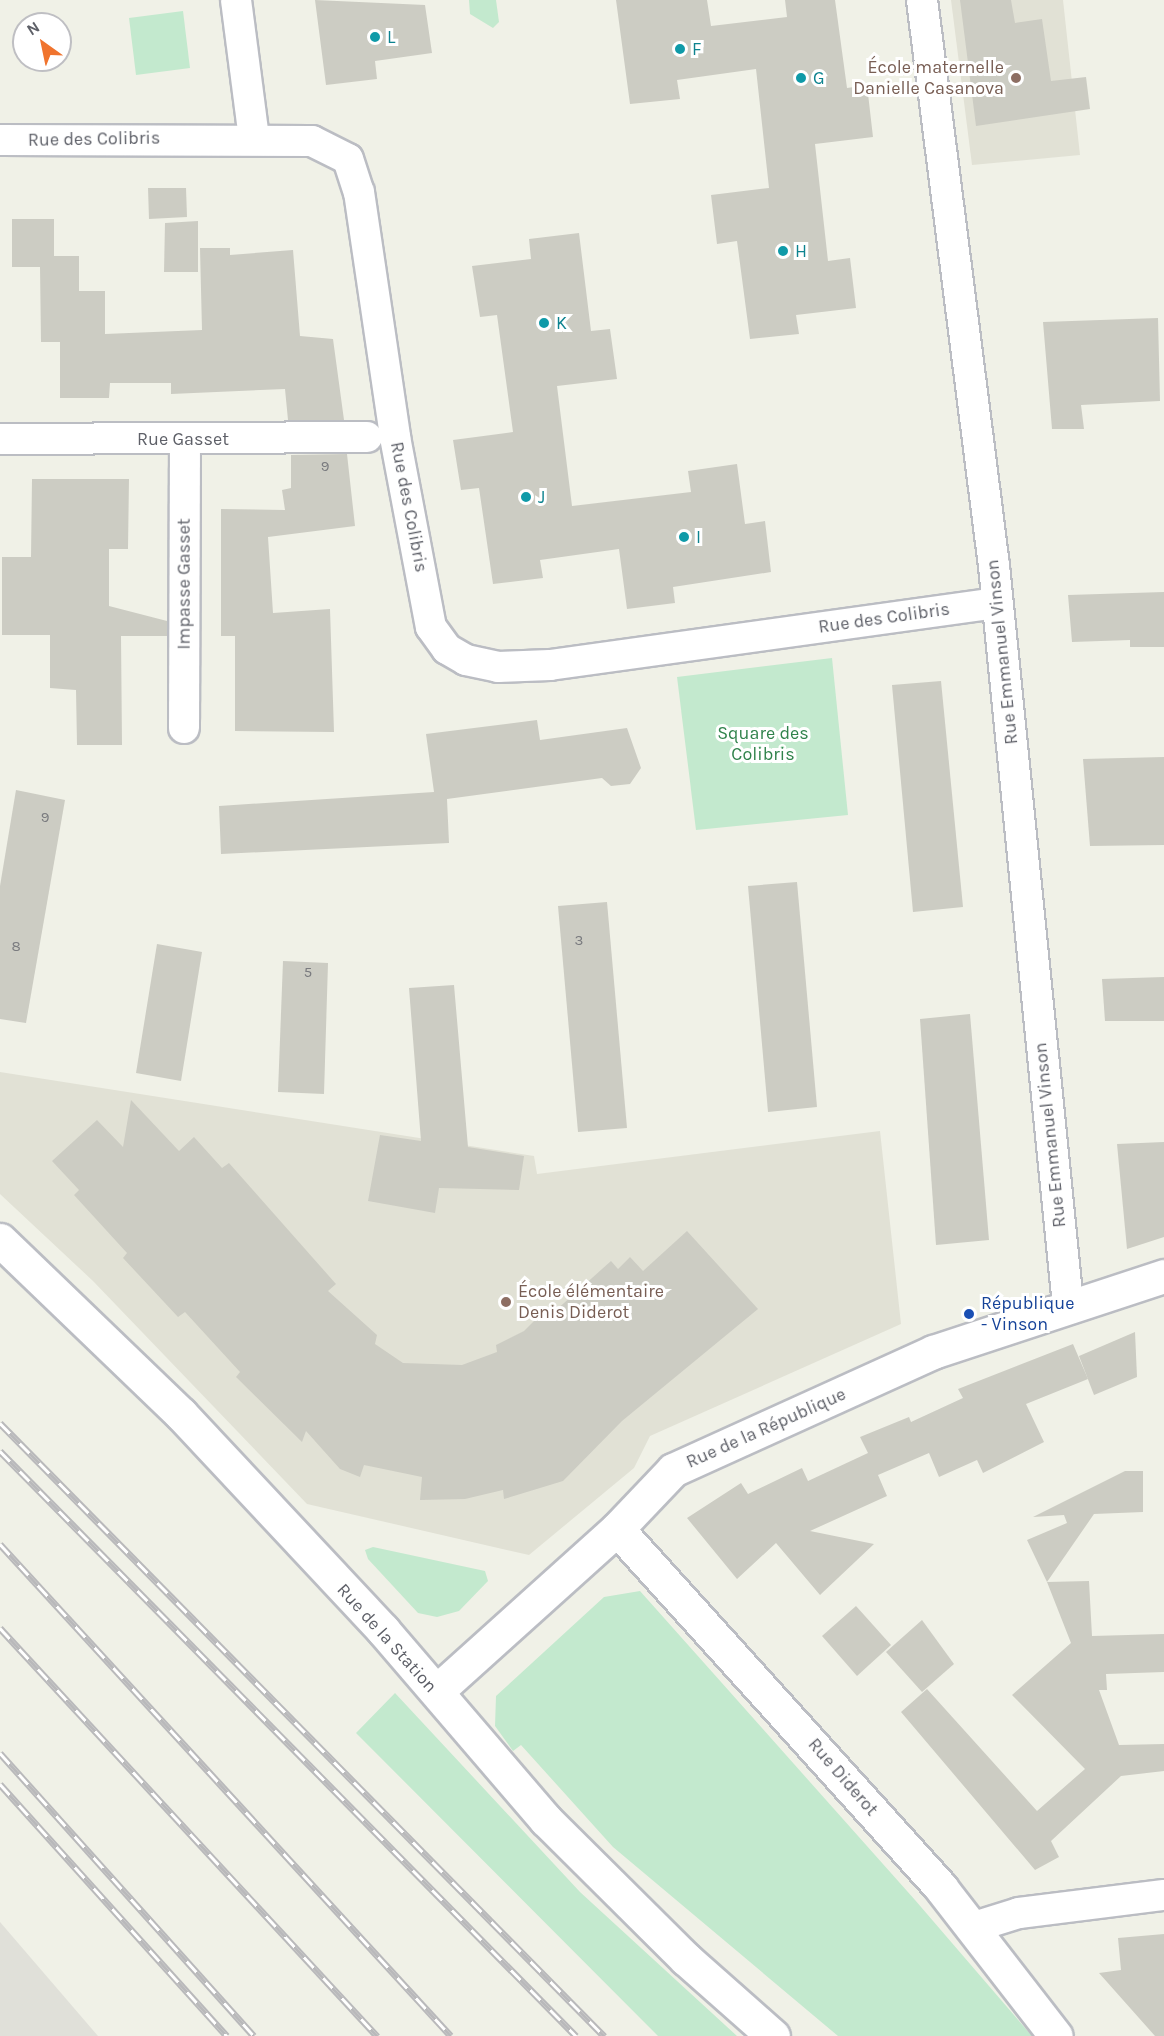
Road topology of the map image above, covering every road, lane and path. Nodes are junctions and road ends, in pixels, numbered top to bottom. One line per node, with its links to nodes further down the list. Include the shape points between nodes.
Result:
1 (236, 0): 3 (street)
2 (922, 0): 8 (street, Rue Emmanuel Vinson)
3 (254, 138): 4 (street, Rue des Colibris); 8 (street, Rue des Colibris, via 312,141 348,159 359,192 431,627 447,649 466,660 498,667 550,665)
4 (0, 140)
5 (367, 437): 7 (street, Rue Gasset)
6 (0, 439): 7 (street, Rue Gasset)
7 (184, 440): 9 (street, Impasse Gasset)
8 (996, 603): 12 (street, Rue Emmanuel Vinson)
9 (184, 728)
10 (0, 1240): 14 (street, Rue de la Station, via 181,1414)
11 (1164, 1276): 12 (street, Rue de la République)
12 (1068, 1305): 13 (street, Rue de la République, via 933,1352 673,1470)
13 (617, 1529): 14 (street, Rue de la République); 16 (street, Rue Diderot)
14 (437, 1691): 17 (street, Rue de la Station, via 546,1820 686,1959)
15 (1164, 1895): 16 (street, via 1019,1913)
16 (974, 1927): 18 (street, Rue Diderot)
17 (773, 2036)
18 (1056, 2036)

